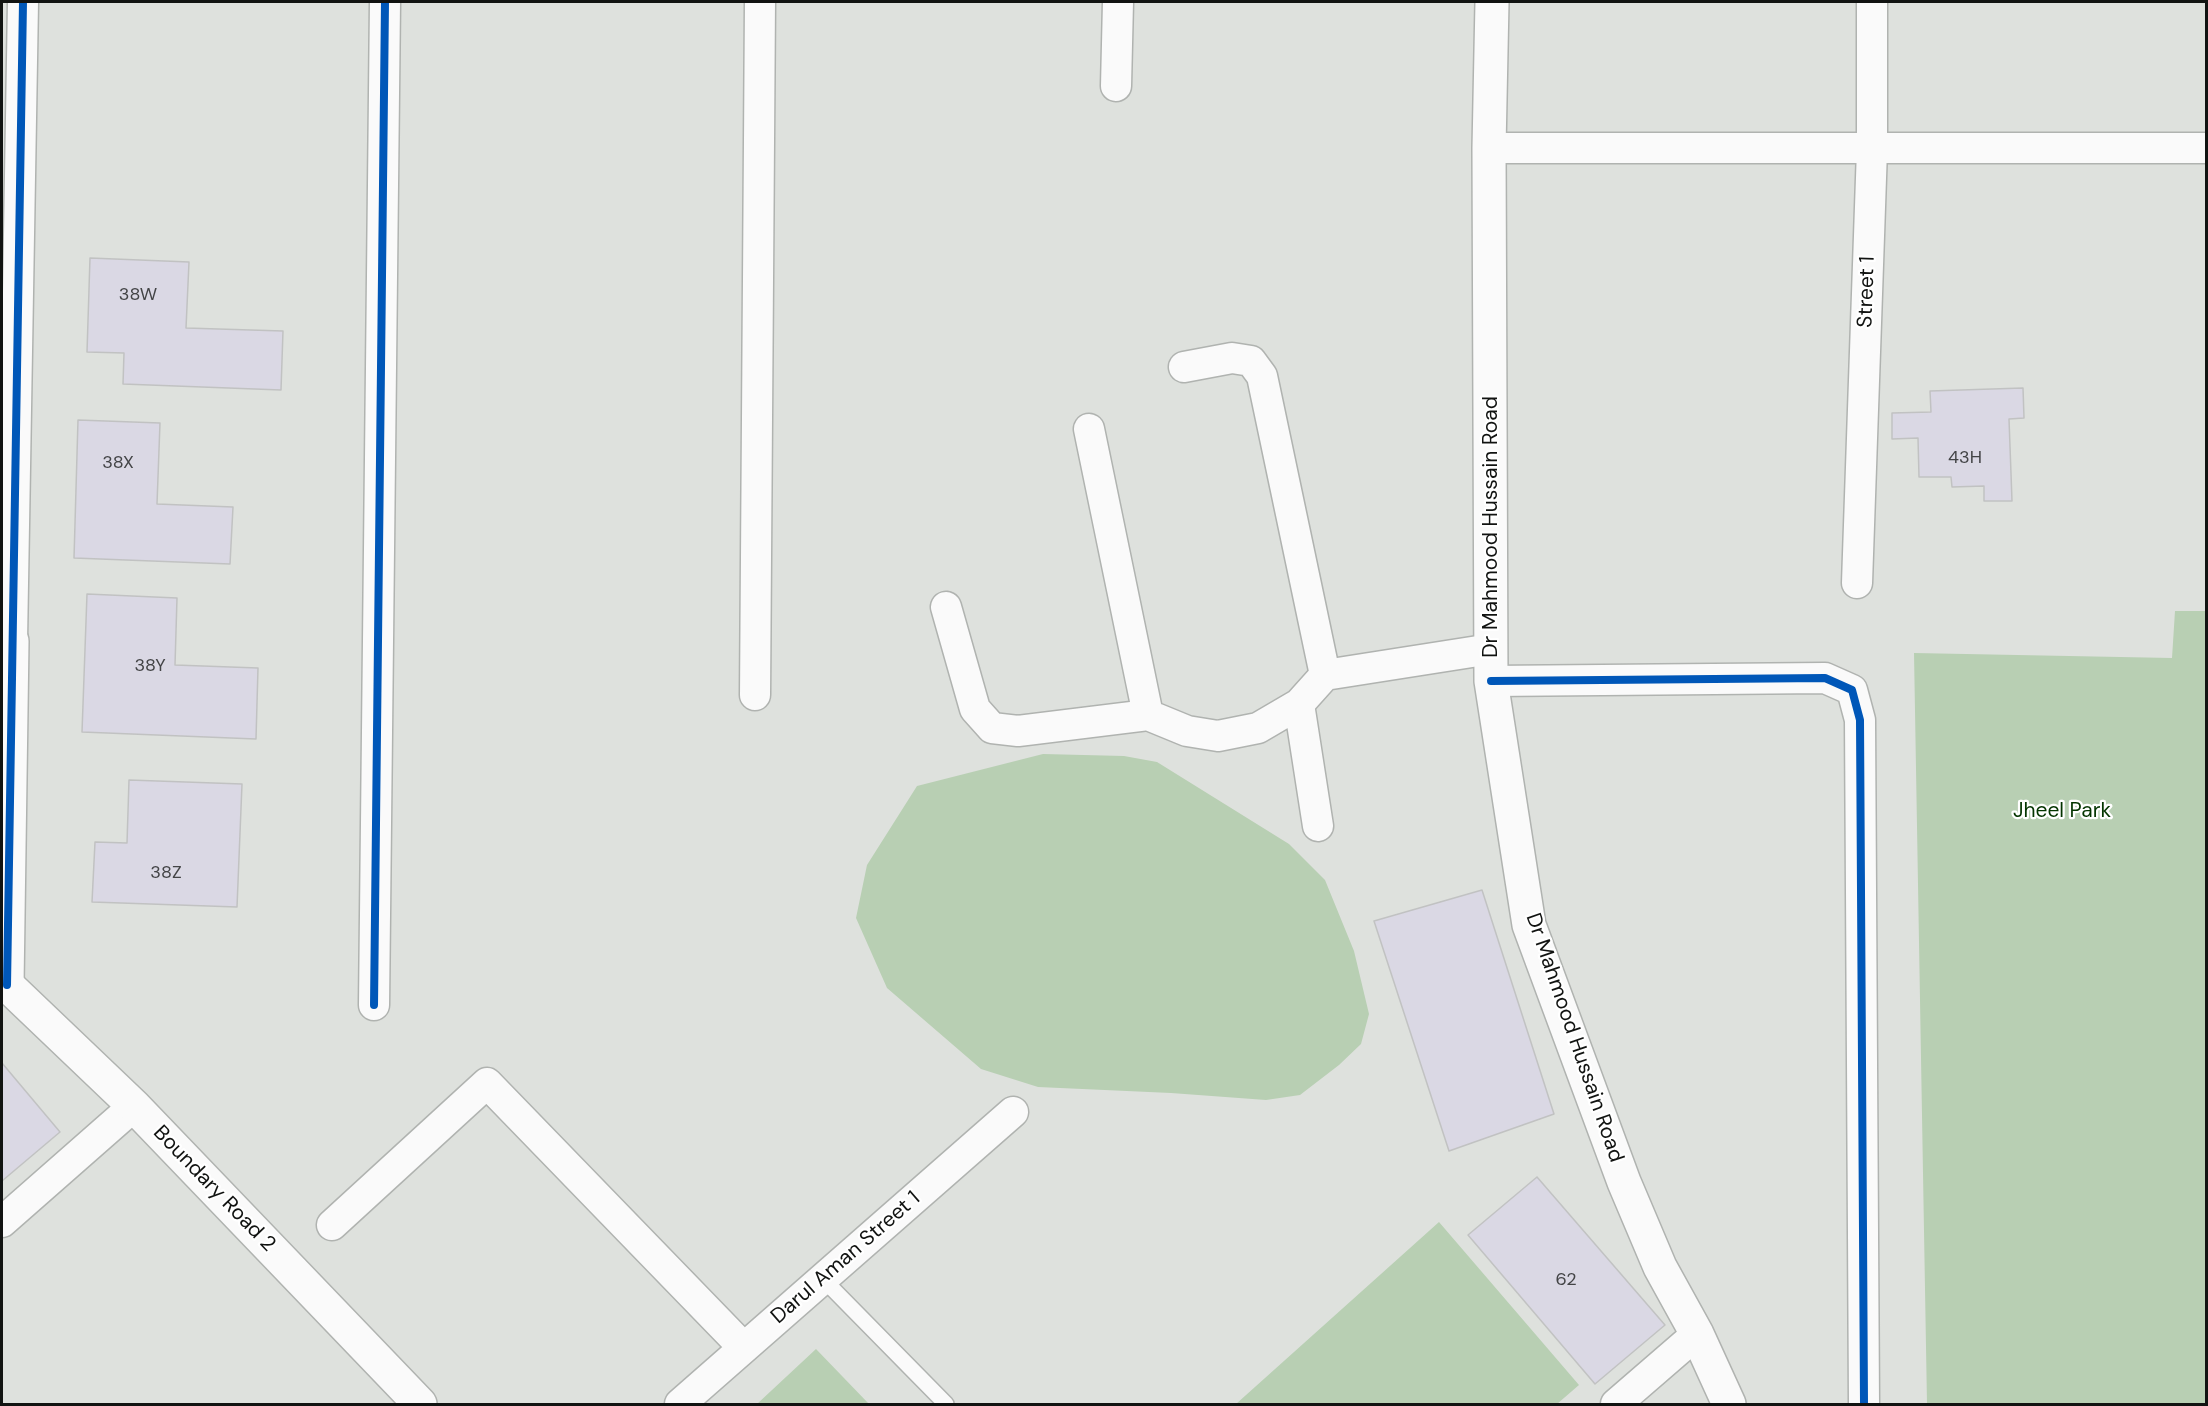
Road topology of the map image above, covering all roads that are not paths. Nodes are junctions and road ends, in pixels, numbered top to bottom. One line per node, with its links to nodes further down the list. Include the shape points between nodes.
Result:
1 (23, 2): 15 (street)
2 (385, 2): 26 (street)
3 (760, 2): 19 (street)
4 (1118, 2): 7 (street)
5 (1492, 2): 8 (main road, Dr Mahmood Hussain Road)
6 (1872, 2): 10 (street, Street 1)
7 (1116, 87)
8 (1489, 148): 10 (street); 16 (main road, Dr Mahmood Hussain Road)
9 (2206, 148): 10 (street)
10 (1872, 149): 13 (street, Street 1)
11 (1184, 367): 17 (street, via 1232,358 1251,362 1262,376)
12 (1089, 429): 22 (street)
13 (1857, 583)
14 (946, 607): 22 (street, via 975,709 992,728 1018,730)
15 (7, 641): 21 (main road)
16 (1491, 649): 17 (street); 18 (main road, Dr Mahmood Hussain Road)
17 (1325, 675): 20 (street)
18 (1491, 681): 32 (main road, Dr Mahmood Hussain Road, via 1529,925 1624,1182 1660,1267); 39 (street, via 1825,678 1852,690 1860,720)
19 (755, 695)
20 (1299, 704): 22 (street, via 1258,728 1218,736 1186,731); 24 (street)
21 (6, 706): 23 (main road)
22 (1148, 715)
23 (6, 772): 25 (main road)
24 (1318, 825)
25 (4, 982): 27 (main road, Boundary Road 2)
26 (374, 1005)
27 (134, 1106): 29 (street); 34 (main road, Boundary Road 2)
28 (1013, 1112): 31 (street, Darul Aman Street 1)
29 (2, 1222)
30 (332, 1225): 33 (street, via 487,1083)
31 (823, 1279): 33 (street, Darul Aman Street 1); 36 (lane)
32 (1697, 1334): 37 (street); 38 (main road, Dr Mahmood Hussain Road)
33 (744, 1348): 35 (street, Darul Aman Street 1)
34 (420, 1404)
35 (680, 1404)
36 (946, 1404)
37 (1616, 1404)
38 (1729, 1404)
39 (1864, 1404)

